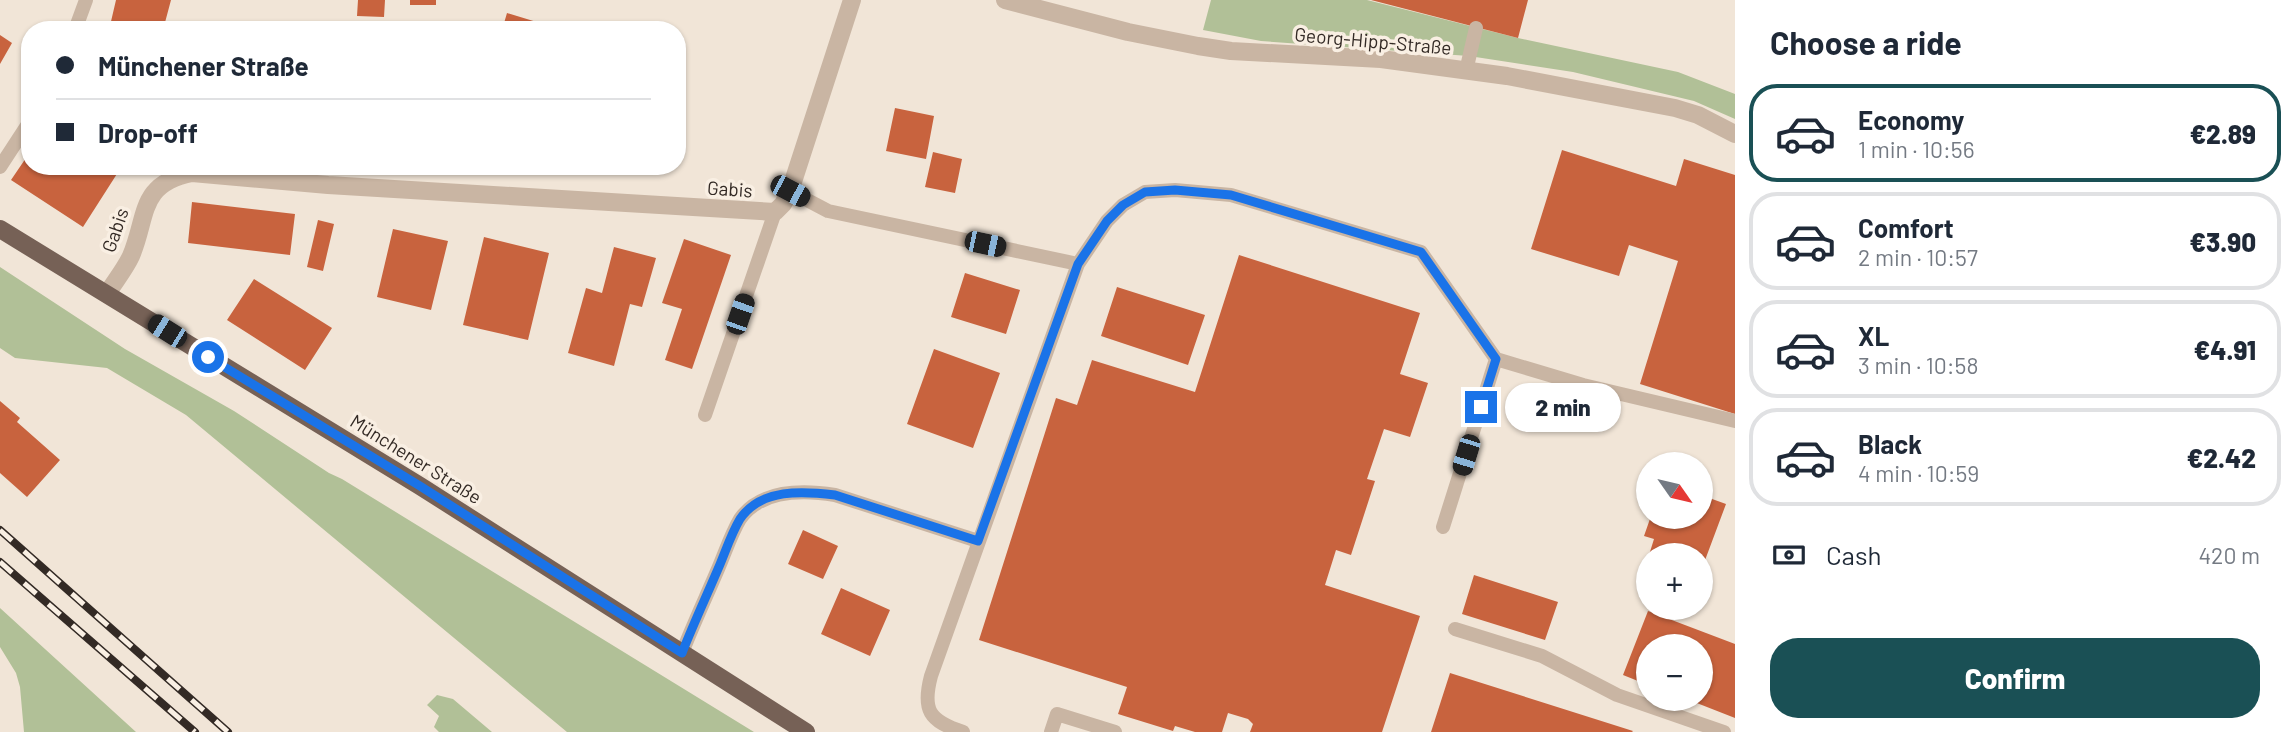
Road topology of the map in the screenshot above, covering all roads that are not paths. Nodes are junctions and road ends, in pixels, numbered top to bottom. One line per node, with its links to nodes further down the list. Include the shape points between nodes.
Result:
1 (86, 0): 4 (lane)
2 (852, 0): 12 (street, Gabis)
3 (1005, 0): 6 (street, Georg-Hipp-Straße, via 1209,48 1381,59)
4 (78, 21)
5 (1476, 28): 6 (lane)
6 (1466, 71): 7 (street, Georg-Hipp-Straße, via 1666,106 1698,115)
7 (1735, 134)
8 (21, 135): 9 (lane)
9 (0, 167)
10 (180, 175): 16 (street, Gabis, via 150,196 131,255)
11 (234, 175): 13 (street, Gabis, via 328,185)
12 (790, 191): 13 (street, Gabis); 15 (lane, via 828,211)
13 (775, 212): 18 (lane)
14 (0, 229): 16 (main road, Münchener Straße)
15 (1078, 264): 17 (lane, via 1107,221 1145,192 1231,195 1421,252); 21 (lane)
16 (107, 294): 23 (main road, Münchener Straße)
17 (1496, 359): 19 (lane); 20 (lane)
18 (705, 415)
19 (1735, 421)
20 (1443, 527)
21 (978, 541): 23 (lane, via 835,495 788,493 766,498 749,509 736,528); 25 (lane, via 926,696 936,720)
22 (1455, 629): 28 (lane, via 1542,656 1617,695)
23 (682, 653): 24 (main road, Münchener Straße)
24 (806, 732)
25 (962, 732)
26 (1051, 732): 27 (lane, via 1057,714)
27 (1115, 732)
28 (1724, 732)

